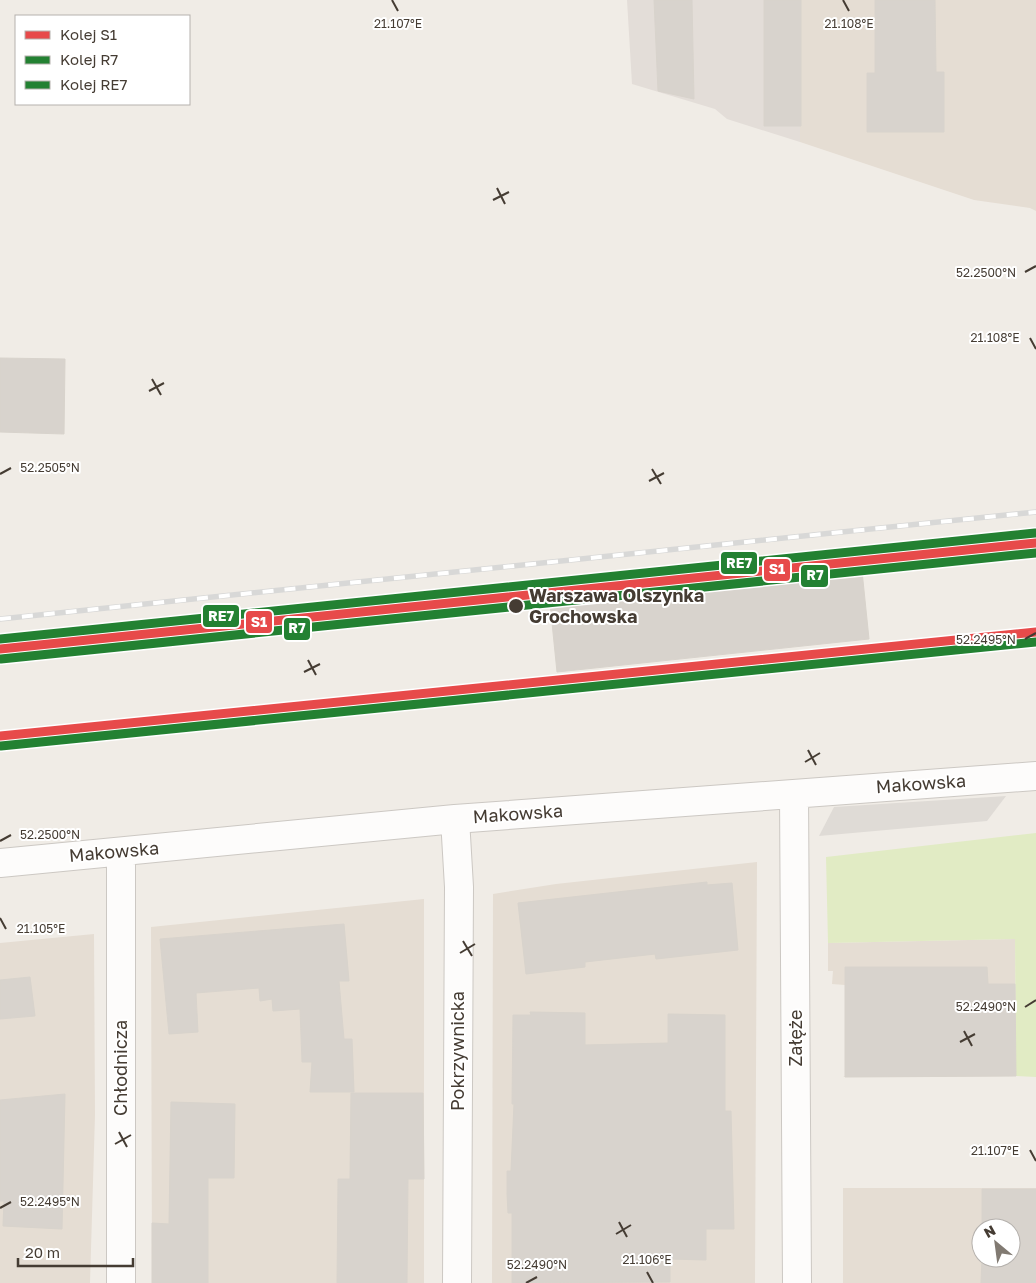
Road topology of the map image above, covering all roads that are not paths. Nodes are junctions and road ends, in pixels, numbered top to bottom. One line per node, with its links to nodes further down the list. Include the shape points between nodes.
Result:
1 (1036, 776): 2 (street, Makowska)
2 (794, 794): 3 (street, Makowska); 8 (street, Załęże)
3 (455, 819): 4 (street, Makowska); 7 (street, Pokrzywnicka, via 459,887)
4 (121, 852): 5 (street, Makowska); 6 (street, Chłodnicza)
5 (0, 863)
6 (121, 1283)
7 (457, 1283)
8 (796, 1283)

